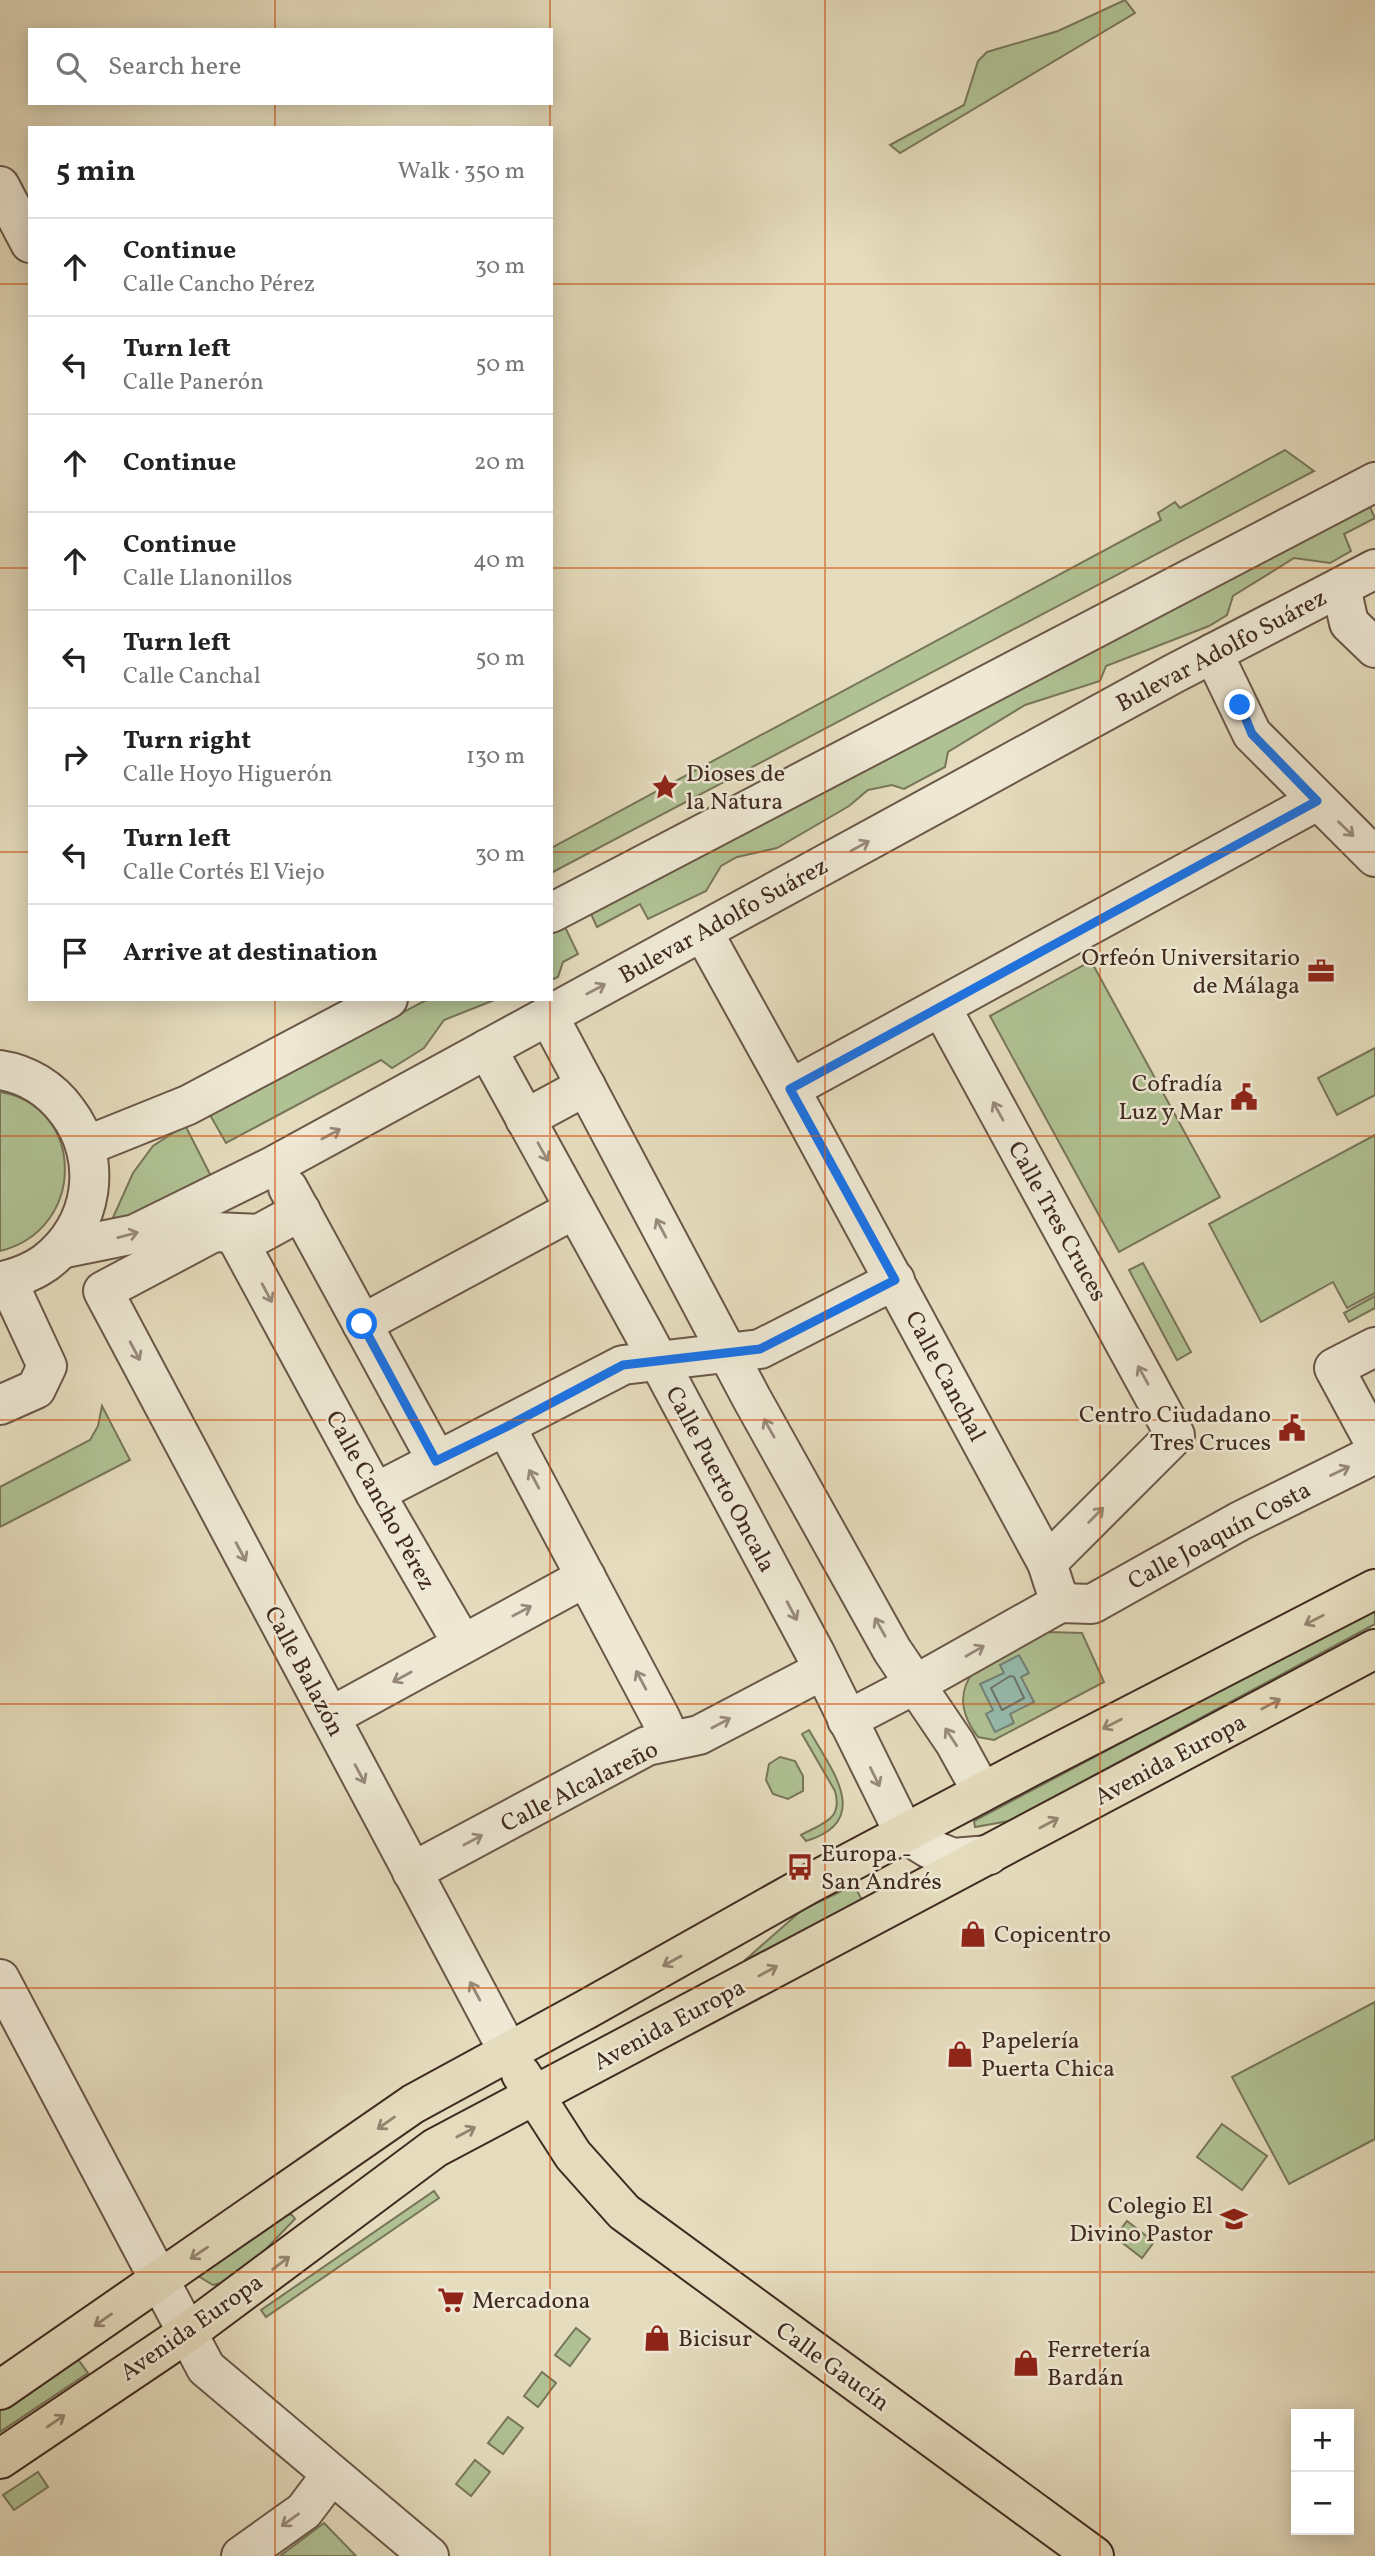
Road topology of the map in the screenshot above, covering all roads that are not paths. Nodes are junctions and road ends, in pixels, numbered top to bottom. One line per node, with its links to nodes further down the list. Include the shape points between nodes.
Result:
1 (0, 186): 2 (street)
2 (28, 239)
3 (1375, 482): 10 (street)
4 (1375, 569): 5 (street, Bulevar Adolfo Suárez)
5 (1341, 587): 6 (street, via 1349,623); 7 (street, Bulevar Adolfo Suárez)
6 (1375, 649)
7 (1213, 653): 8 (street, via 1252,734); 11 (street, Bulevar Adolfo Suárez, one-way to 7)
8 (1317, 801): 9 (street, one-way to 9); 13 (street)
9 (1375, 858)
10 (553, 913)
11 (703, 932): 14 (street, Bulevar Adolfo Suárez, one-way to 11); 18 (street, Calle Canchal)
12 (384, 1001): 20 (street, via 188,1105)
13 (941, 1007): 18 (street); 38 (street, Calle Tres Cruces, one-way to 13, via 1175,1435)
14 (548, 1015): 15 (street, Bulevar Adolfo Suárez); 17 (street)
15 (487, 1049): 19 (street, Calle Puerto Oncala); 21 (street, Bulevar Adolfo Suárez, one-way to 15)
16 (0, 1070): 20 (street, via 37,1082 58,1099)
17 (586, 1086): 19 (street); 30 (street, one-way to 17)
18 (790, 1089): 26 (street, Calle Canchal)
19 (524, 1119): 22 (street, Calle Puerto Oncala, one-way to 22)
20 (86, 1146): 25 (street, via 91,1168 89,1193 74,1233)
21 (275, 1165): 23 (street); 25 (street, Bulevar Adolfo Suárez, one-way to 21, via 135,1234)
22 (575, 1209): 28 (street); 31 (street, Calle Puerto Oncala)
23 (301, 1211): 24 (street, via 259,1234); 28 (street)
24 (234, 1233): 37 (street, Calle Cancho Pérez, one-way to 37); 46 (street, Calle Balazón, one-way to 46, via 214,1232 103,1290)
25 (61, 1249): 27 (street, via 43,1264)
26 (895, 1280): 30 (street, via 760,1349); 38 (street, Calle Canchal)
27 (3, 1281): 32 (street, via 47,1366 36,1389)
28 (362, 1324): 36 (street)
29 (1375, 1347): 34 (street, via 1334,1368)
30 (728, 1354): 31 (street); 45 (street, one-way to 30, via 892,1650)
31 (657, 1360): 33 (street, via 623,1365); 44 (street, Calle Puerto Oncala, one-way to 44)
32 (0, 1405)
33 (506, 1427): 36 (street); 39 (street, one-way to 33)
34 (1375, 1444)
35 (1375, 1454): 41 (street, Calle Joaquín Costa, one-way to 35, via 1092,1604 1240,1521)
36 (436, 1461): 37 (street)
37 (375, 1493): 42 (street, Calle Cancho Pérez)
38 (1047, 1563): 41 (street, Calle Canchal)
39 (586, 1577): 42 (street, one-way to 39); 48 (street, one-way to 39)
40 (1375, 1589): 49 (main road, one-way to 49)
41 (1060, 1603): 45 (street, one-way to 41)
42 (462, 1643): 46 (street, one-way to 46)
43 (1375, 1649): 51 (main road, Avenida Europa, one-way to 43)
44 (823, 1670): 47 (street, Calle Puerto Oncala); 48 (street, Calle Alcalareño, one-way to 44, via 699,1735)
45 (916, 1684): 47 (street); 49 (street, one-way to 45)
46 (330, 1717): 52 (street, Calle Balazón, one-way to 52)
47 (847, 1720): 50 (street, Calle Puerto Oncala, one-way to 50)
48 (671, 1741): 52 (street, Calle Alcalareño, one-way to 48, via 647,1746)
49 (982, 1792): 50 (main road)
50 (904, 1833): 51 (street, via 928,1849 953,1857); 54 (main road, one-way to 54)
51 (989, 1855): 55 (main road, Avenida Europa, one-way to 51)
52 (412, 1872): 54 (street, Calle Balazón, one-way to 52)
53 (0, 1979): 56 (street)
54 (508, 2051): 55 (main road, Calle Gaucín); 56 (main road, one-way to 56, via 413,2104)
55 (535, 2096): 57 (main road, Avenida Europa, one-way to 55, via 435,2148); 63 (main road, Calle Gaucín, via 573,2155 624,2212)
56 (159, 2281): 57 (street); 58 (main road, one-way to 58)
57 (187, 2333): 59 (main road, Avenida Europa, one-way to 57); 60 (street, via 206,2368)
58 (0, 2390)
59 (0, 2459)
60 (331, 2475): 61 (street, one-way to 61, via 304,2511); 62 (street)
61 (241, 2556)
62 (429, 2556)
63 (1094, 2556)

